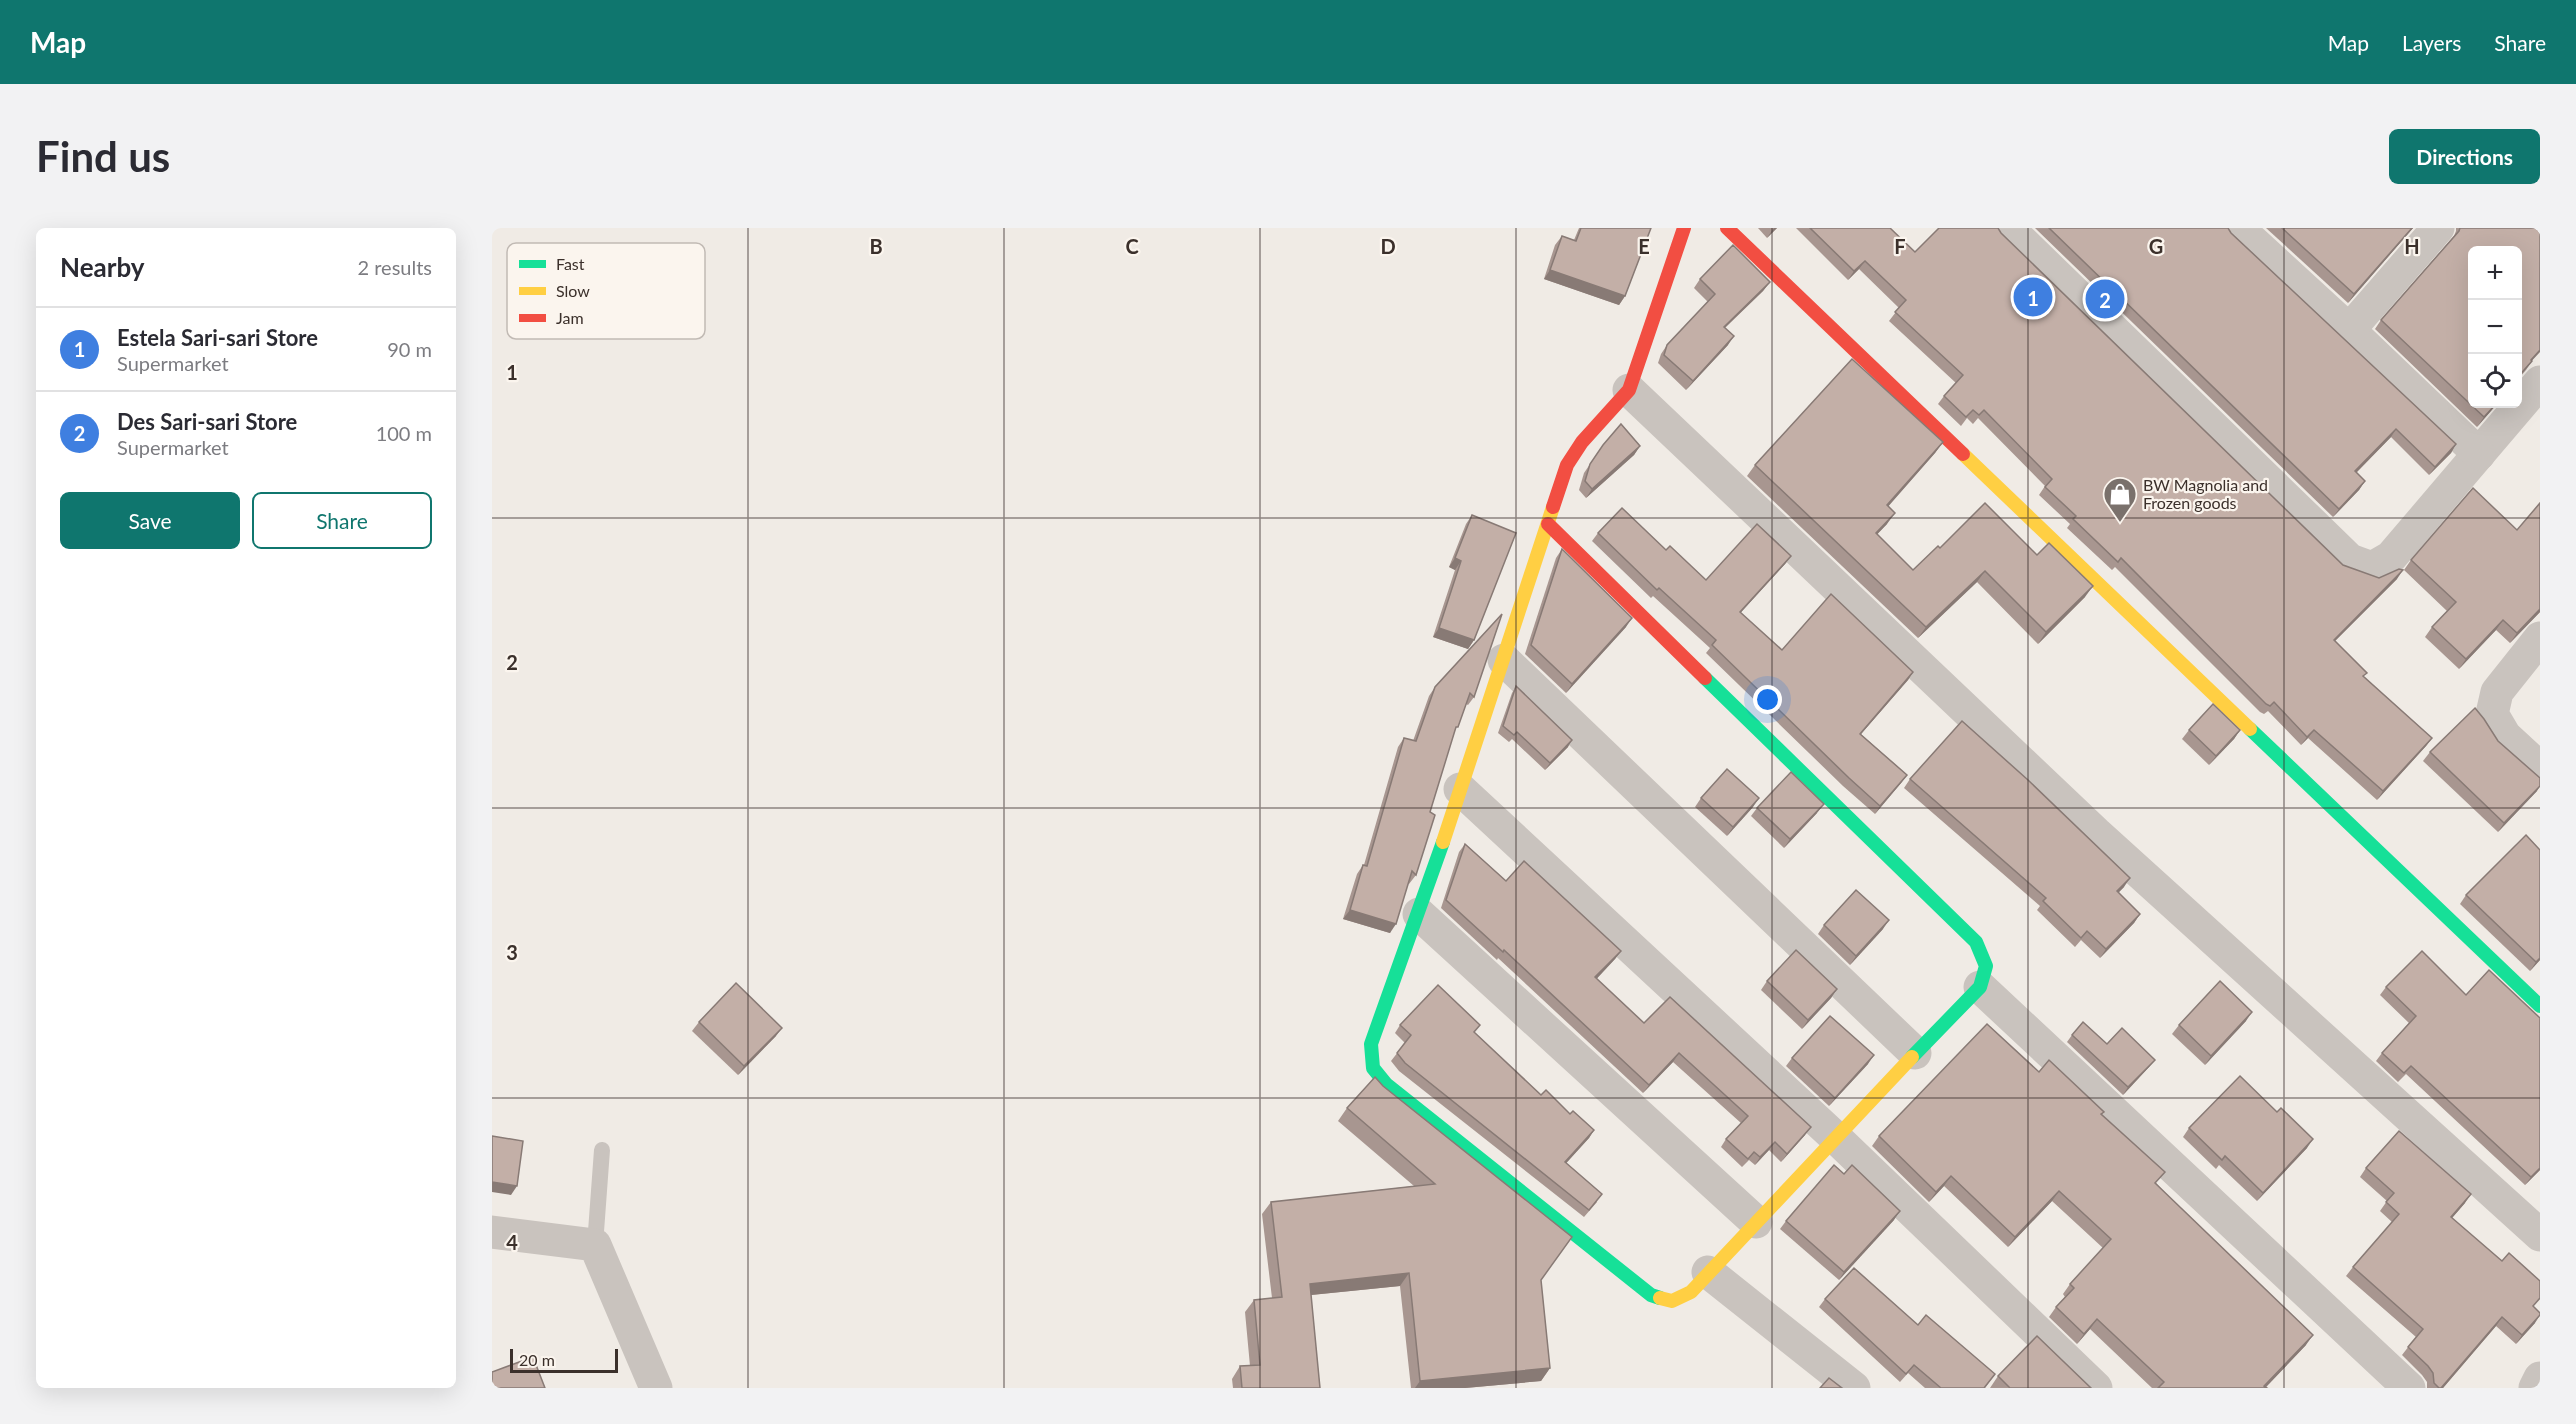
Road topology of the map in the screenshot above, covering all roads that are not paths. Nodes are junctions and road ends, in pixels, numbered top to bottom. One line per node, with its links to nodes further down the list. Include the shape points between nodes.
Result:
1 (1684, 228): 8 (street)
2 (1727, 228): 17 (street)
3 (2008, 228): 9 (street, via 2350,560 2372,568 2391,557)
4 (2238, 228): 6 (street)
5 (2438, 228): 6 (street)
6 (2349, 330): 9 (street)
7 (2540, 382): 9 (street)
8 (1629, 390): 10 (street, via 1581,442 1567,465); 23 (street, via 2096,833)
9 (2479, 454)
10 (1548, 524): 12 (street); 16 (street, via 1976,942 1986,966)
11 (2540, 638): 13 (street, via 2498,692 2492,714 2505,736)
12 (1504, 660): 14 (street); 18 (street)
13 (2540, 768)
14 (1460, 789): 15 (street); 19 (street)
15 (1419, 914): 21 (street); 25 (street, via 1371,1044 1373,1068 1386,1084 1651,1295 1672,1301 1691,1292)
16 (1980, 987): 18 (street); 30 (street)
17 (2540, 1006)
18 (1915, 1053): 19 (street)
19 (1836, 1138): 21 (street); 29 (street)
20 (602, 1150): 24 (lane)
21 (1756, 1222): 25 (street)
22 (492, 1232): 24 (street)
23 (2540, 1235)
24 (595, 1245): 27 (street)
25 (1708, 1272): 28 (street)
26 (2540, 1378): 31 (street)
27 (656, 1388)
28 (1854, 1388)
29 (2096, 1388)
30 (2409, 1388)
31 (2535, 1388)

